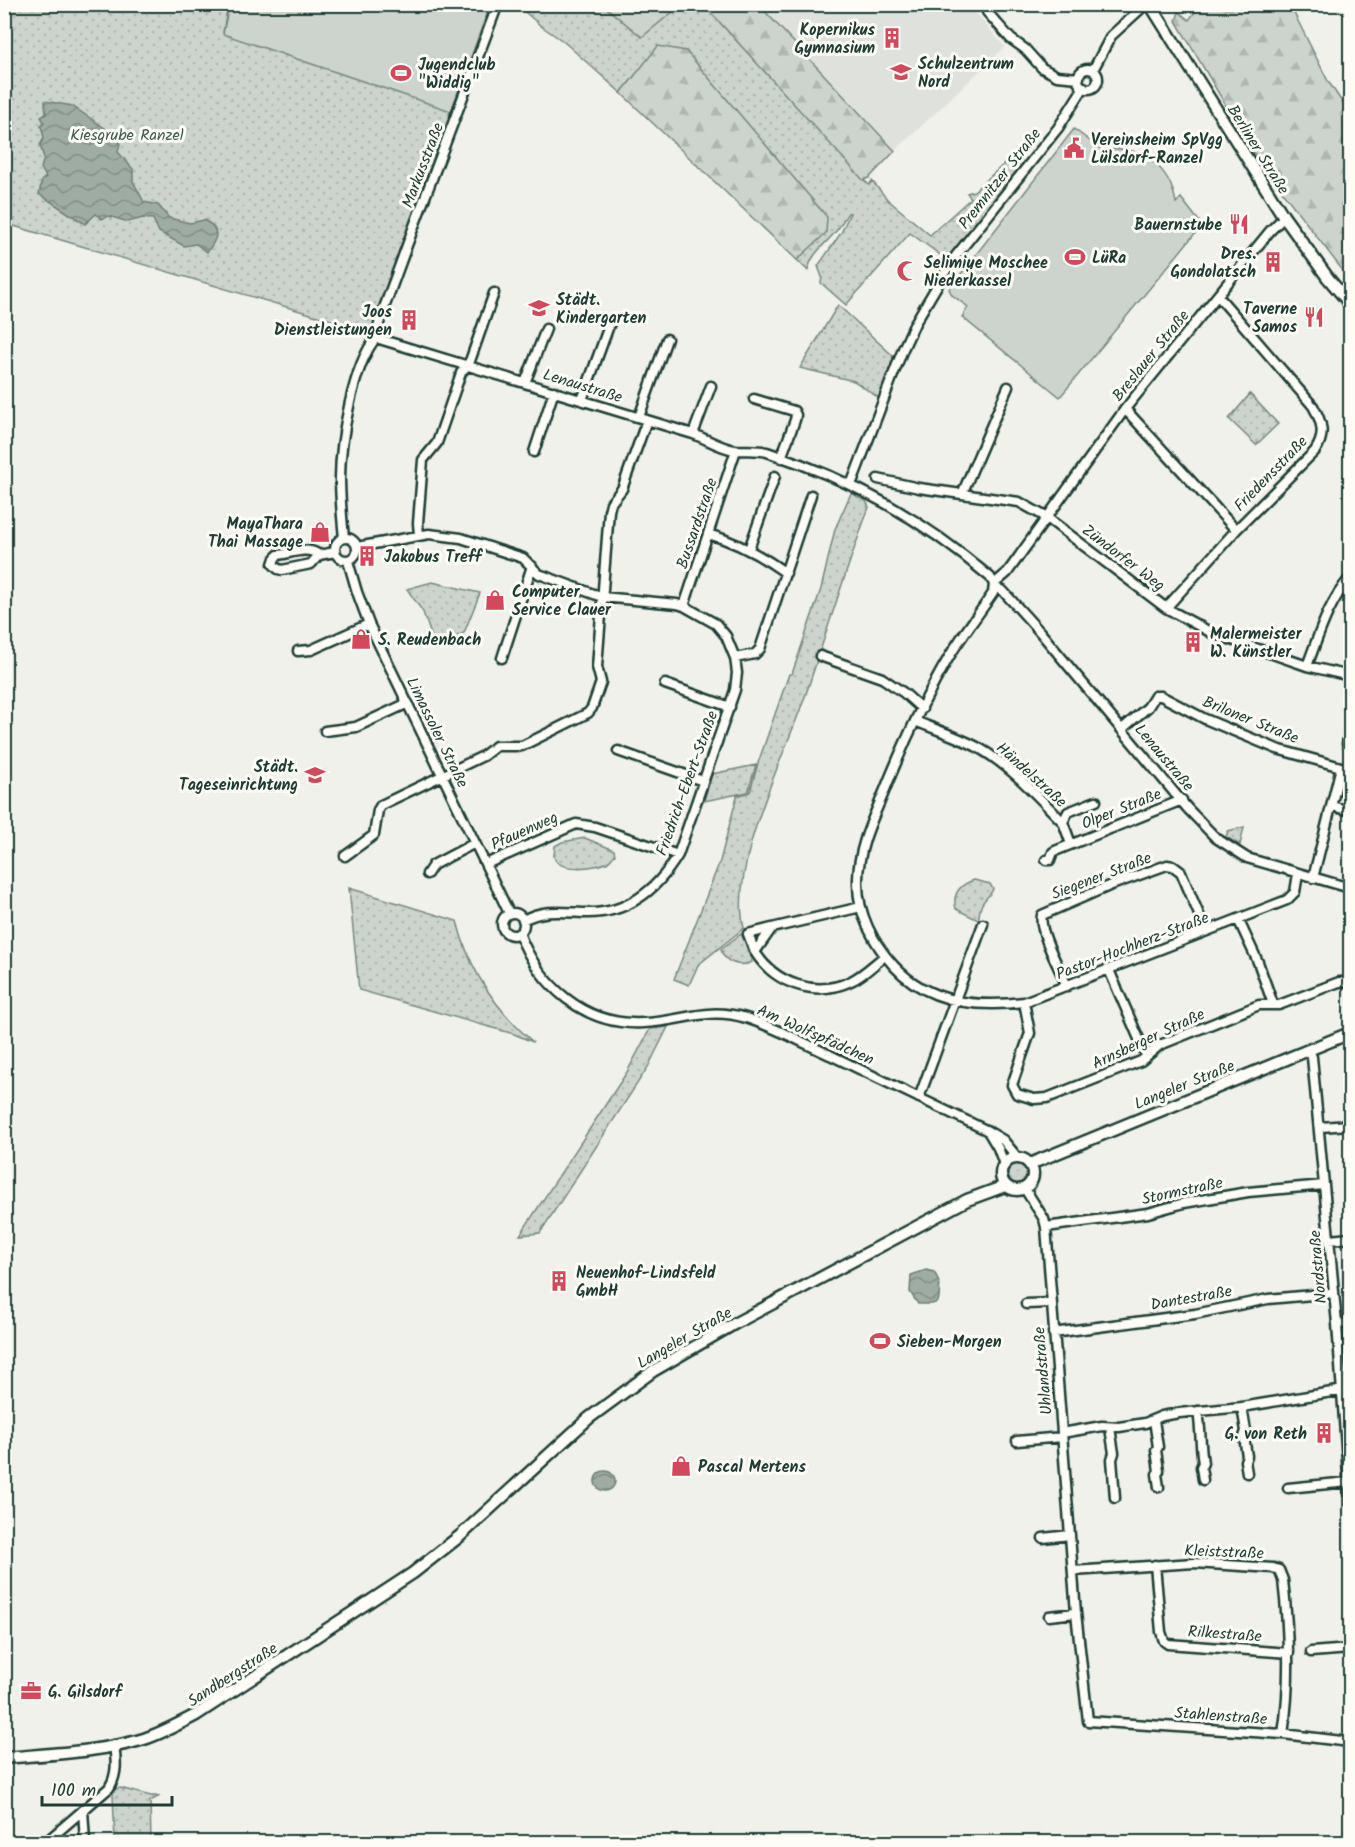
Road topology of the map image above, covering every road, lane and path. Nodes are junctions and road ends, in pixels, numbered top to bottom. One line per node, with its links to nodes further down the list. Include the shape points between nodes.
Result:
1 (498, 4): 14 (street, Markusstraße)
2 (995, 4): 6 (street, via 987,12 1042,68 1058,76)
3 (1146, 4): 5 (street, Premnitzer Straße, via 1111,36)
4 (1150, 4): 8 (street, Berliner Straße)
5 (1093, 70): 6 (street, via 1085,70); 7 (street, Premnitzer Straße, via 1098,79 1096,85)
6 (1079, 78): 7 (street)
7 (1084, 87): 31 (street, Premnitzer Straße, via 1058,128 951,262 915,323)
8 (1284, 218): 10 (street, Breslauer Straße); 11 (street, Berliner Straße)
9 (494, 293): 16 (street)
10 (1218, 296): 23 (street, Breslauer Straße); 35 (street, Friedensstraße, via 1313,406 1323,433 1315,451)
11 (1350, 304)
12 (610, 323): 22 (street)
13 (546, 329): 17 (street)
14 (376, 338): 16 (street, Lenaustraße); 38 (street, via 362,359 341,455)
15 (667, 339): 24 (street)
16 (466, 366): 17 (street, Lenaustraße); 37 (street, via 437,443 423,460)
17 (525, 383): 20 (street, Lenaustraße)
18 (711, 386): 25 (street)
19 (1008, 387): 32 (street)
20 (554, 391): 22 (street, Lenaustraße); 27 (street)
21 (754, 399): 28 (street, via 794,411 796,415)
22 (582, 400): 24 (street, Lenaustraße)
23 (1125, 409): 34 (street, Breslauer Straße); 35 (street)
24 (643, 419): 25 (street, Lenaustraße); 48 (street, via 622,489 611,502)
25 (693, 434): 26 (street, Lenaustraße)
26 (736, 450): 28 (street, Lenaustraße, via 755,449); 36 (street, Bussardstraße)
27 (534, 452)
28 (781, 458): 31 (street, Lenaustraße)
29 (775, 476): 40 (street)
30 (878, 479): 32 (street, Zündorfer Weg)
31 (851, 485): 47 (street, Lenaustraße, via 914,519 953,546)
32 (962, 494): 34 (street, Zündorfer Weg, via 1019,502)
33 (811, 495): 45 (street)
34 (1046, 517): 47 (street, Pastor-Hochherz-Straße, via 1007,573); 50 (street, Zündorfer Weg)
35 (1236, 530): 50 (street, Friedensstraße)
36 (708, 534): 40 (street); 49 (street, Bussardstraße)
37 (419, 535): 39 (street, Friedrich-Ebert-Straße); 44 (street, Friedrich-Ebert-Straße, via 469,540 524,558)
38 (344, 538): 39 (street, via 352,539); 41 (street, via 336,543)
39 (357, 547): 43 (street, via 356,556)
40 (749, 549): 45 (street)
41 (335, 552): 42 (street); 43 (street)
42 (319, 555): 42 (street, via 307,550 278,555 273,564 282,570 311,564)
43 (348, 561): 51 (street, Limassoler Straße)
44 (532, 566): 48 (street, Friedrich-Ebert-Straße, via 544,577); 54 (street)
45 (786, 573): 55 (street, via 760,649 755,654)
46 (1350, 578): 56 (street, via 1329,609)
47 (994, 584): 61 (street, Pastor-Hochherz-Straße, via 993,593 949,657); 64 (street, Lenaustraße)
48 (602, 597): 49 (street, Friedrich-Ebert-Straße); 68 (street, via 597,667 601,681 592,708 522,746 496,746)
49 (684, 606): 55 (street, Friedrich-Ebert-Straße, via 716,624)
50 (1166, 608): 56 (street, Zündorfer Weg, via 1212,633)
51 (369, 624): 52 (street, via 311,650); 59 (street, Limassoler Straße)
52 (298, 651)
53 (820, 656): 61 (street, via 882,678)
54 (502, 658)
55 (735, 658): 60 (street, Friedrich-Ebert-Straße, via 737,674)
56 (1307, 666): 57 (street, Zündorfer Weg)
57 (1350, 676)
58 (665, 684): 60 (street)
59 (408, 703): 65 (street, via 363,724); 68 (street, Limassoler Straße)
60 (730, 707): 69 (street, Friedrich-Ebert-Straße)
61 (922, 709): 62 (street, Pastor-Hochherz-Straße)
62 (915, 721): 74 (street, Händelstraße, via 961,739 990,756); 85 (street, Pastor-Hochherz-Straße, via 861,852)
63 (1350, 728): 66 (street)
64 (1122, 729): 70 (street, Lenaustraße); 72 (street, Briloner Straße, via 1155,696 1161,696 1277,749 1341,767)
65 (325, 731)
66 (1347, 744)
67 (618, 751): 69 (street)
68 (442, 775): 75 (street, Limassoler Straße); 78 (street, via 381,805 374,835)
69 (703, 782): 77 (street, Friedrich-Ebert-Straße)
70 (1182, 800): 76 (street, Olper Straße); 82 (street, Lenaustraße, via 1215,838 1236,853)
71 (1096, 801): 74 (street, Olper Straße, via 1068,812)
72 (1332, 806): 73 (street); 83 (street, Briloner Straße)
73 (1350, 811)
74 (1063, 822): 76 (street, Olper Straße)
75 (475, 843): 80 (street, Limassoler Straße); 81 (street, via 433,865)
76 (1071, 844): 79 (street, Olper Straße)
77 (678, 855): 80 (street, Pfauenweg, via 579,824); 88 (street, Friedrich-Ebert-Straße, via 654,888 623,907 598,913 548,911)
78 (345, 856)
79 (1046, 860)
80 (486, 864): 86 (street, Limassoler Straße)
81 (427, 874)
82 (1299, 874): 83 (street, Lenaustraße); 87 (street, Pastor-Hochherz-Straße, via 1295,892 1287,900)
83 (1313, 878): 84 (street, Lenaustraße)
84 (1350, 888)
85 (861, 907): 90 (street); 94 (street, Pastor-Hochherz-Straße)
86 (509, 913): 88 (street); 92 (street, via 503,928 510,934)
87 (1238, 919): 91 (street, Pastor-Hochherz-Straße); 100 (street)
88 (524, 920): 92 (street)
89 (982, 924): 98 (street)
90 (772, 928): 93 (street); 93 (street, via 748,934)
91 (1206, 931): 95 (street, Pastor-Hochherz-Straße); 97 (street, Siegener Straße, via 1181,872 1173,866 1109,886 1042,915 1044,932)
92 (519, 933): 104 (street, Am Wolfspfädchen, via 544,979 566,1000 586,1011 607,1019 643,1023 706,1013 746,1018)
93 (755, 952): 94 (street, via 775,975 798,986 818,988 853,980)
94 (885, 956): 98 (street, Pastor-Hochherz-Straße, via 922,988)
95 (1109, 970): 97 (street, Pastor-Hochherz-Straße); 103 (street)
96 (1350, 982): 100 (street, Arnsberger Straße, via 1339,982)
97 (1067, 986): 99 (street, Pastor-Hochherz-Straße)
98 (954, 1001): 99 (street, Pastor-Hochherz-Straße, via 996,1005); 104 (street)
99 (1024, 1002): 103 (street, Arnsberger Straße, via 1030,1032 1012,1085 1022,1097 1047,1098 1141,1061)
100 (1273, 1004): 103 (street, Arnsberger Straße, via 1259,1005 1160,1045)
101 (1350, 1033): 102 (street, Langeler Straße)
102 (1309, 1050): 106 (street, Nordstraße); 109 (street, Langeler Straße)
103 (1146, 1055)
104 (919, 1098): 107 (street, Am Wolfspfädchen)
105 (1350, 1125): 106 (street)
106 (1320, 1127): 112 (street, Nordstraße)
107 (986, 1130): 108 (street, Am Wolfspfädchen, via 1003,1140); 110 (street, via 998,1148)
108 (1017, 1157): 109 (street); 110 (street)
109 (1030, 1164): 113 (street, via 1033,1177)
110 (1002, 1168): 111 (street, via 1001,1180); 114 (street, Langeler Straße, via 995,1179)
111 (1005, 1185): 113 (street); 114 (street, Langeler Straße)
112 (1324, 1185): 115 (street, Stormstraße, via 1248,1192 1148,1213); 117 (street, Nordstraße)
113 (1025, 1189): 115 (street, Uhlandstraße)
114 (967, 1200): 140 (street, Langeler Straße, via 653,1371 582,1423)
115 (1046, 1227): 119 (street, Uhlandstraße)
116 (1350, 1238): 117 (street)
117 (1329, 1240): 118 (street, Nordstraße)
118 (1334, 1293): 122 (street, Nordstraße); 123 (street, Dantestraße, via 1268,1299 1195,1314)
119 (1051, 1303): 120 (street, Uhlandstraße); 123 (street, Uhlandstraße)
120 (1026, 1305)
121 (1350, 1323): 122 (street)
122 (1337, 1324): 124 (street, Nordstraße)
123 (1053, 1333): 129 (street, Uhlandstraße)
124 (1346, 1389): 125 (street); 133 (street, Nordstraße)
125 (1242, 1407): 126 (street); 131 (street)
126 (1198, 1411): 127 (street); 132 (street)
127 (1154, 1420): 128 (street); 134 (street)
128 (1110, 1428): 129 (street, via 1102,1426); 136 (street)
129 (1062, 1435): 130 (street, Uhlandstraße); 138 (street, Uhlandstraße)
130 (1017, 1441)
131 (1247, 1473)
132 (1203, 1480)
133 (1348, 1482): 135 (street); 137 (street, Nordstraße)
134 (1159, 1487)
135 (1288, 1488)
136 (1115, 1498)
137 (1350, 1503)
138 (1070, 1535): 139 (street); 142 (street, Uhlandstraße)
139 (1043, 1538)
140 (448, 1546): 151 (street, Sandbergstraße, via 196,1716 144,1738)
141 (1155, 1565): 142 (street, Kleiststraße); 147 (street, Rilkestraße, via 1161,1632 1168,1644); 147 (street, Kleiststraße, via 1213,1564 1279,1570)
142 (1073, 1571): 143 (street, Uhlandstraße)
143 (1077, 1613): 144 (street); 148 (street, Uhlandstraße)
144 (1049, 1616)
145 (1350, 1649): 146 (street)
146 (1311, 1652)
147 (1289, 1653): 149 (street, Kleiststraße)
148 (1088, 1721): 149 (street, Stahlenstraße)
149 (1283, 1734): 150 (street, Stahlenstraße)
150 (1350, 1742)
151 (114, 1745): 152 (street, Sandbergstraße); 153 (street, via 116,1769 112,1783)
152 (4, 1758)
153 (83, 1810): 154 (street); 155 (street)
154 (46, 1842)
155 (85, 1842)

